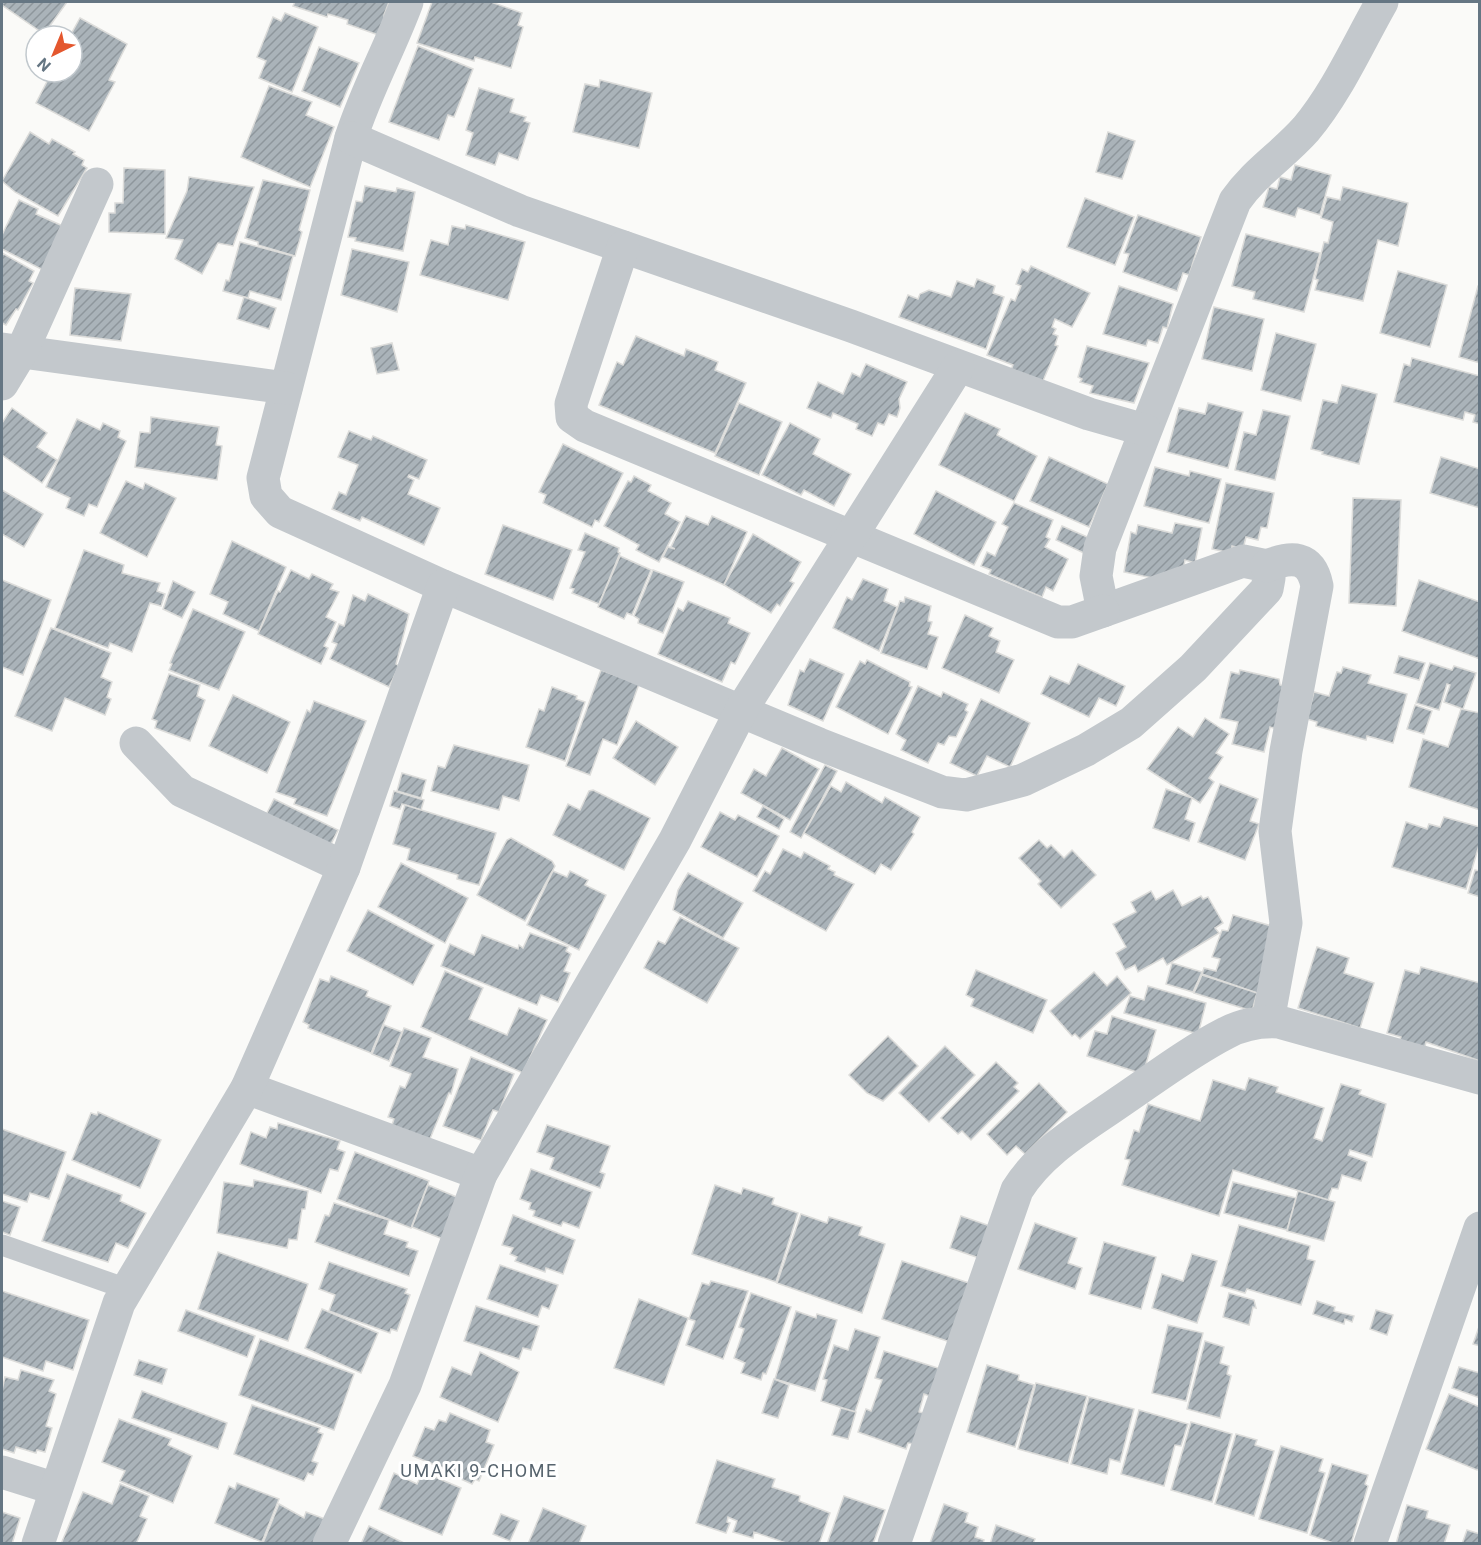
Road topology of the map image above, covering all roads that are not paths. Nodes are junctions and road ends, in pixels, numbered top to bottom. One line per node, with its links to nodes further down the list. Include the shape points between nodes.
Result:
1 (407, 2): 3 (street)
2 (1382, 2): 10 (street, via 1308,127 1251,179 1235,201)
3 (351, 138): 5 (street, via 520,211); 9 (street)
4 (97, 183): 6 (street)
5 (623, 247): 7 (street); 11 (street, via 571,404 572,417 585,426)
6 (12, 350): 8 (street); 9 (street)
7 (958, 367): 10 (street); 11 (street)
8 (2, 384)
9 (286, 388): 13 (street, via 263,478 266,496 280,512)
10 (1145, 430): 14 (street, via 1100,548 1096,576)
11 (851, 537): 14 (street, via 1058,622); 15 (street)
12 (1267, 566): 14 (street, via 1243,561); 15 (street, via 1267,588 1193,668 1131,723 1023,780 966,795 942,792); 18 (street, via 1291,558 1301,562 1310,567 1317,586 1275,831 1286,923)
13 (443, 586): 15 (street); 17 (street)
14 (1103, 611)
15 (742, 709): 21 (street, via 675,840)
16 (136, 743): 17 (street, via 182,791)
17 (344, 867): 20 (street)
18 (1268, 1021): 19 (street); 29 (street, via 1227,1033 1161,1074 1045,1155 1027,1174 1009,1212)
19 (1479, 1078)
20 (247, 1088): 21 (street); 24 (street)
21 (481, 1174): 28 (street, via 405,1385)
22 (1479, 1227): 30 (street)
23 (2, 1245): 24 (lane)
24 (128, 1289): 26 (street, via 119,1303)
25 (2, 1472): 26 (street)
26 (56, 1489): 27 (street)
27 (38, 1544)
28 (330, 1544)
29 (894, 1544)
30 (1370, 1544)

